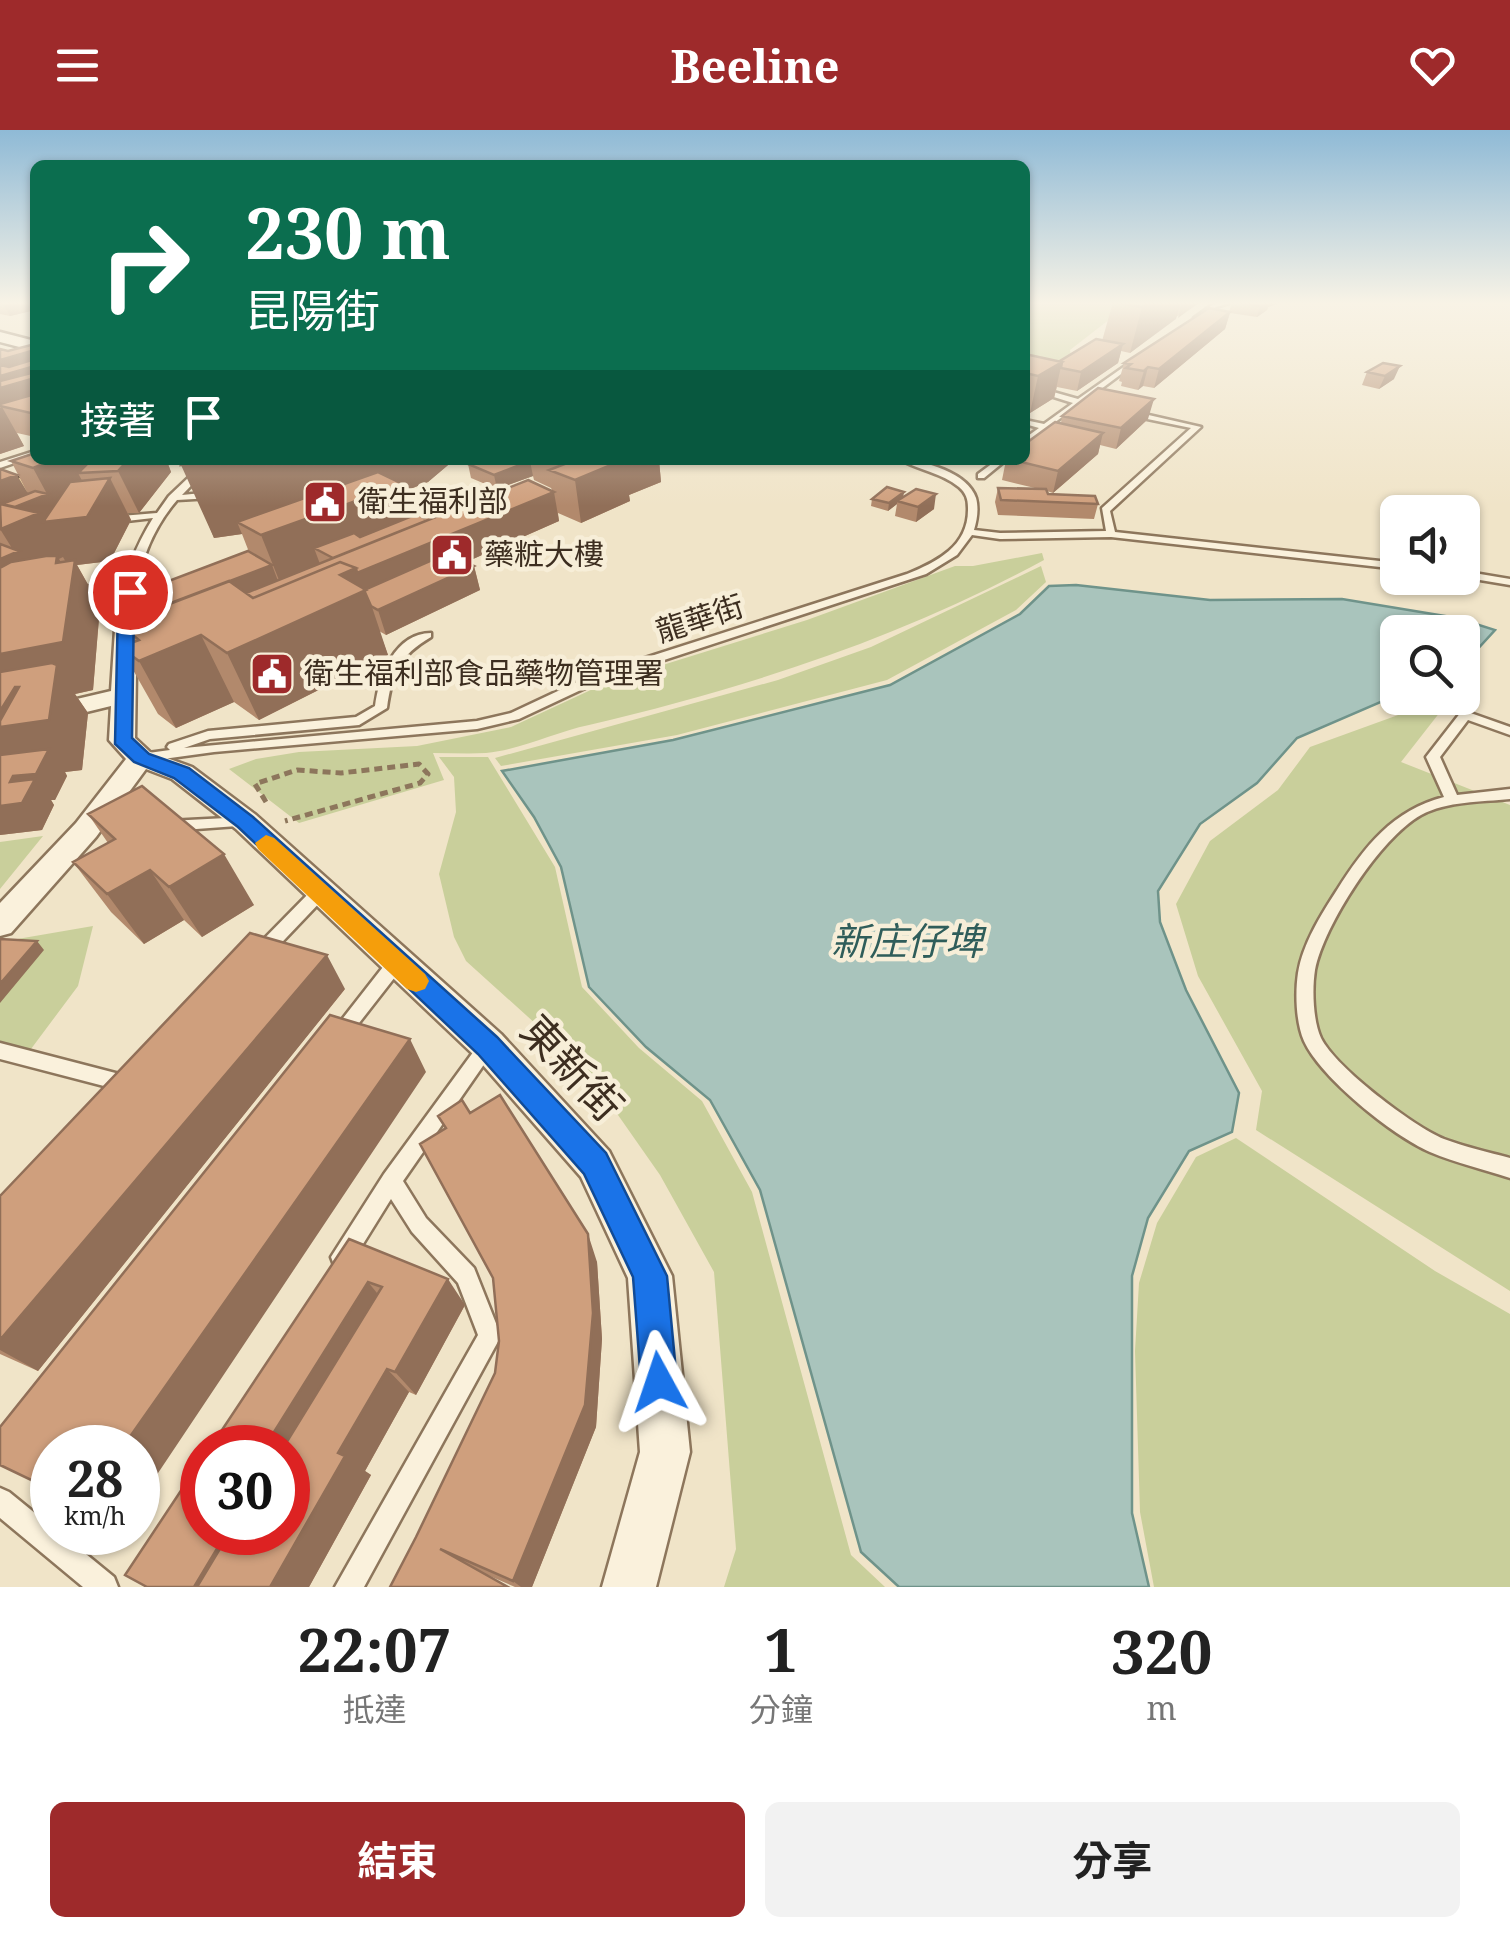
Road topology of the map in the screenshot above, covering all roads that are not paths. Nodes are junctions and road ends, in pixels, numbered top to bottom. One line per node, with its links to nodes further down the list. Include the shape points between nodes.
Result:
1 (1123, 370): 3 (lane)
2 (1030, 387): 3 (lane)
3 (1079, 402): 5 (lane); 21 (lane, via 1198,427 1105,510)
4 (1030, 423): 5 (lane)
5 (1046, 427): 6 (lane)
6 (1030, 438)
7 (30, 455): 13 (lane)
8 (82, 465): 17 (main road)
9 (102, 465): 17 (main road)
10 (207, 465): 16 (lane)
11 (918, 465): 20 (lane, via 969,492)
12 (995, 465): 14 (lane)
13 (0, 466)
14 (981, 476)
15 (230, 494): 16 (lane)
16 (172, 498): 18 (lane)
17 (6, 500)
18 (156, 515): 19 (lane); 26 (lane)
19 (98, 521)
20 (970, 532): 21 (lane); 31 (lane, 龍華街, via 946,562 596,678 515,716)
21 (1111, 534): 22 (lane)
22 (1380, 564)
23 (1480, 577): 25 (lane)
24 (6, 582): 26 (street)
25 (1510, 582)
26 (130, 592): 28 (street)
27 (428, 635): 31 (lane, via 408,645 385,674 380,708 359,720 208,734)
28 (122, 696): 29 (street); 31 (street, via 122,740)
29 (2, 720)
30 (1510, 731): 33 (lane, via 1465,715 1434,757)
31 (142, 758): 34 (street, 東新街, via 182,773); 37 (street, via 94,830)
32 (1510, 794): 33 (lane)
33 (1452, 800): 44 (lane, via 1409,814 1337,906 1306,971 1310,1037 1356,1090 1431,1143)
34 (262, 824): 35 (lane); 36 (street, 東新街)
35 (157, 826)
36 (320, 892): 38 (street, 東新街); 39 (lane)
37 (0, 924)
38 (396, 963): 40 (street, 東新街); 42 (lane)
39 (243, 972)
40 (488, 1046): 45 (lane); 50 (street, 東新街, via 595,1164 650,1276 664,1452)
41 (0, 1051): 43 (lane)
42 (324, 1055)
43 (135, 1086)
44 (1510, 1168)
45 (390, 1180): 46 (lane); 49 (lane, via 419,1225 466,1276 490,1336)
46 (329, 1277)
47 (0, 1501): 48 (lane)
48 (104, 1587)
49 (349, 1587)
50 (629, 1587)

